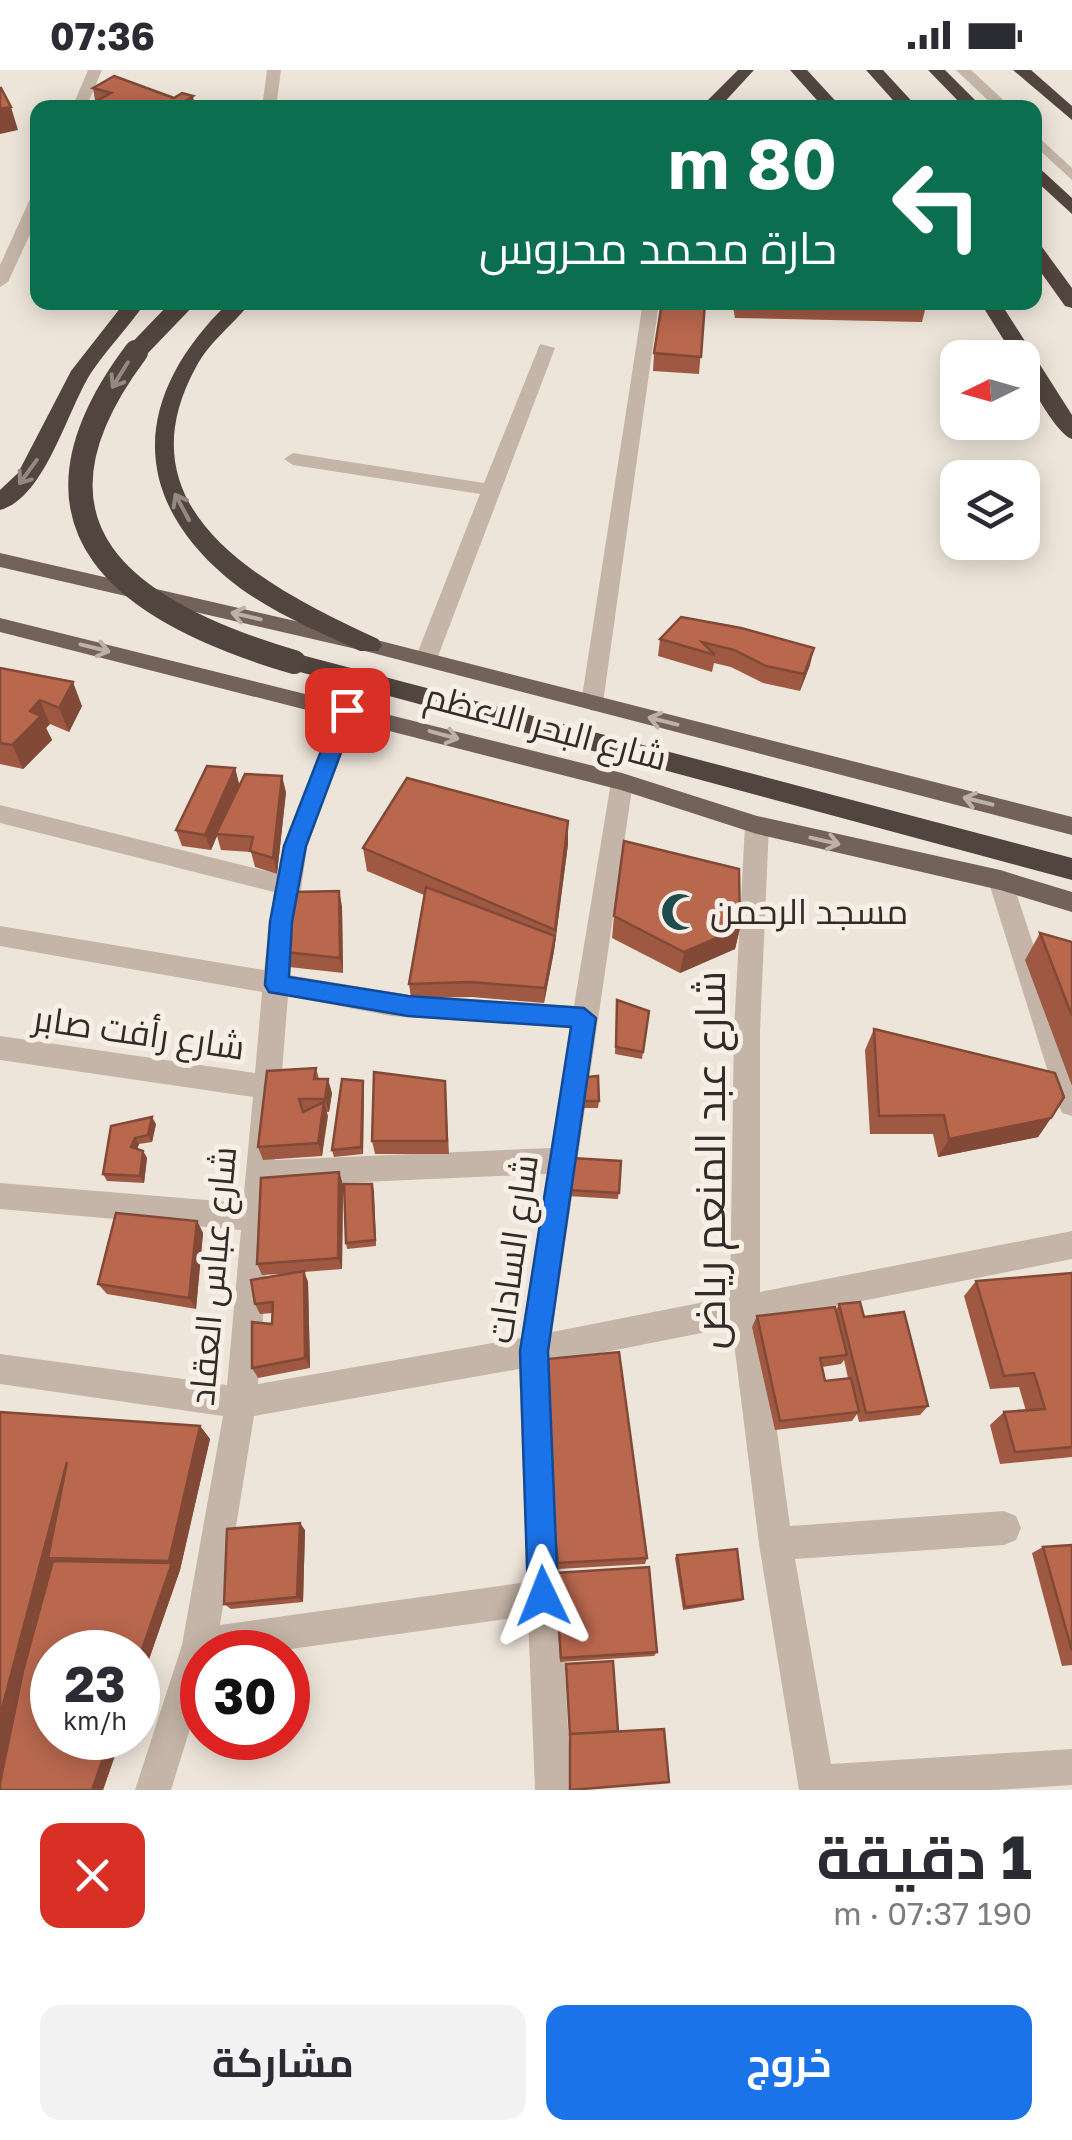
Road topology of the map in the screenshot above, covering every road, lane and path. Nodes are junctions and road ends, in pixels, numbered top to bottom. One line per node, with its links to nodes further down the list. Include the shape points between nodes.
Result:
1 (96, 70): 9 (street)
2 (274, 70): 10 (street)
3 (746, 70): 11 (highway)
4 (798, 70): 12 (highway)
5 (874, 70): 13 (highway)
6 (936, 70): 14 (highway)
7 (963, 70): 15 (street)
8 (1021, 70): 16 (highway)
9 (82, 100)
10 (270, 100)
11 (718, 100)
12 (826, 100)
13 (902, 100)
14 (967, 100)
15 (997, 100)
16 (1072, 115)
17 (1042, 145): 18 (street)
18 (1072, 176)
19 (1042, 177): 20 (highway)
20 (1072, 209)
21 (30, 216): 23 (street)
22 (1042, 261): 24 (highway)
23 (0, 282)
24 (1072, 302)
25 (130, 310): 36 (highway, one-way to 36, via 81,371 28,476)
26 (176, 310): 47 (highway, one-way to 47, bridge, via 142,342 92,424 78,476 86,530 107,565 181,624 234,646)
27 (230, 310): 39 (highway, one-way to 27, via 277,601 233,571 199,537 177,501 164,464 170,392 186,359)
28 (650, 310): 41 (street)
29 (984, 310): 30 (highway)
30 (1008, 340)
31 (546, 348): 35 (street)
32 (1040, 383): 33 (highway)
33 (1072, 432)
34 (293, 459): 35 (street)
35 (492, 490): 40 (street)
36 (0, 503)
37 (0, 560): 39 (main road, شارع البحر الاعظم, one-way to 37)
38 (0, 626): 42 (main road, شارع البحر الاعظم, one-way to 42)
39 (369, 645): 40 (main road, شارع البحر الاعظم)
40 (426, 659): 41 (main road, شارع البحر الاعظم)
41 (592, 702): 46 (main road, شارع البحر الاعظم, one-way to 41)
42 (347, 710): 43 (main road, شارع البحر الاعظم, one-way to 43); 49 (street, شارع عباس العقاد, via 318,777)
43 (622, 782): 45 (main road, شارع البحر الاعظم); 53 (street, شارع السادات)
44 (0, 814): 49 (street)
45 (757, 826): 48 (main road, شارع البحر الاعظم, one-way to 48); 62 (street, شارع عبد المنعم رياض)
46 (1072, 826)
47 (1072, 870)
48 (1000, 880): 50 (main road, شارع البحر الاعظم); 56 (street)
49 (288, 886): 52 (street, شارع عباس العقاد)
50 (1072, 902)
51 (0, 936): 52 (street)
52 (277, 991): 53 (street); 55 (street, شارع عباس العقاد)
53 (584, 1018): 57 (street, شارع السادات)
54 (0, 1048): 55 (street, شارع رأفت صابر)
55 (268, 1087): 58 (street, شارع عباس العقاد)
56 (1072, 1104)
57 (563, 1160): 58 (street); 63 (street, شارع السادات)
58 (258, 1174): 60 (street, شارع عباس العقاد)
59 (0, 1196): 60 (street)
60 (257, 1218): 65 (street, شارع عباس العقاد)
61 (1072, 1244): 62 (street)
62 (745, 1307): 63 (street); 67 (street, شارع عبد المنعم رياض)
63 (534, 1351): 65 (street); 68 (street, شارع السادات)
64 (0, 1369): 65 (street)
65 (241, 1403): 69 (street, شارع عباس العقاد)
66 (1004, 1528): 67 (street)
67 (776, 1544): 73 (street, شارع عبد المنعم رياض)
68 (543, 1596): 70 (street); 75 (street, شارع السادات)
69 (202, 1630)
70 (304, 1630)
71 (180, 1705): 74 (street, شارع عباس العقاد)
72 (1072, 1767): 73 (street)
73 (816, 1787)
74 (153, 1790)
75 (552, 1790)

